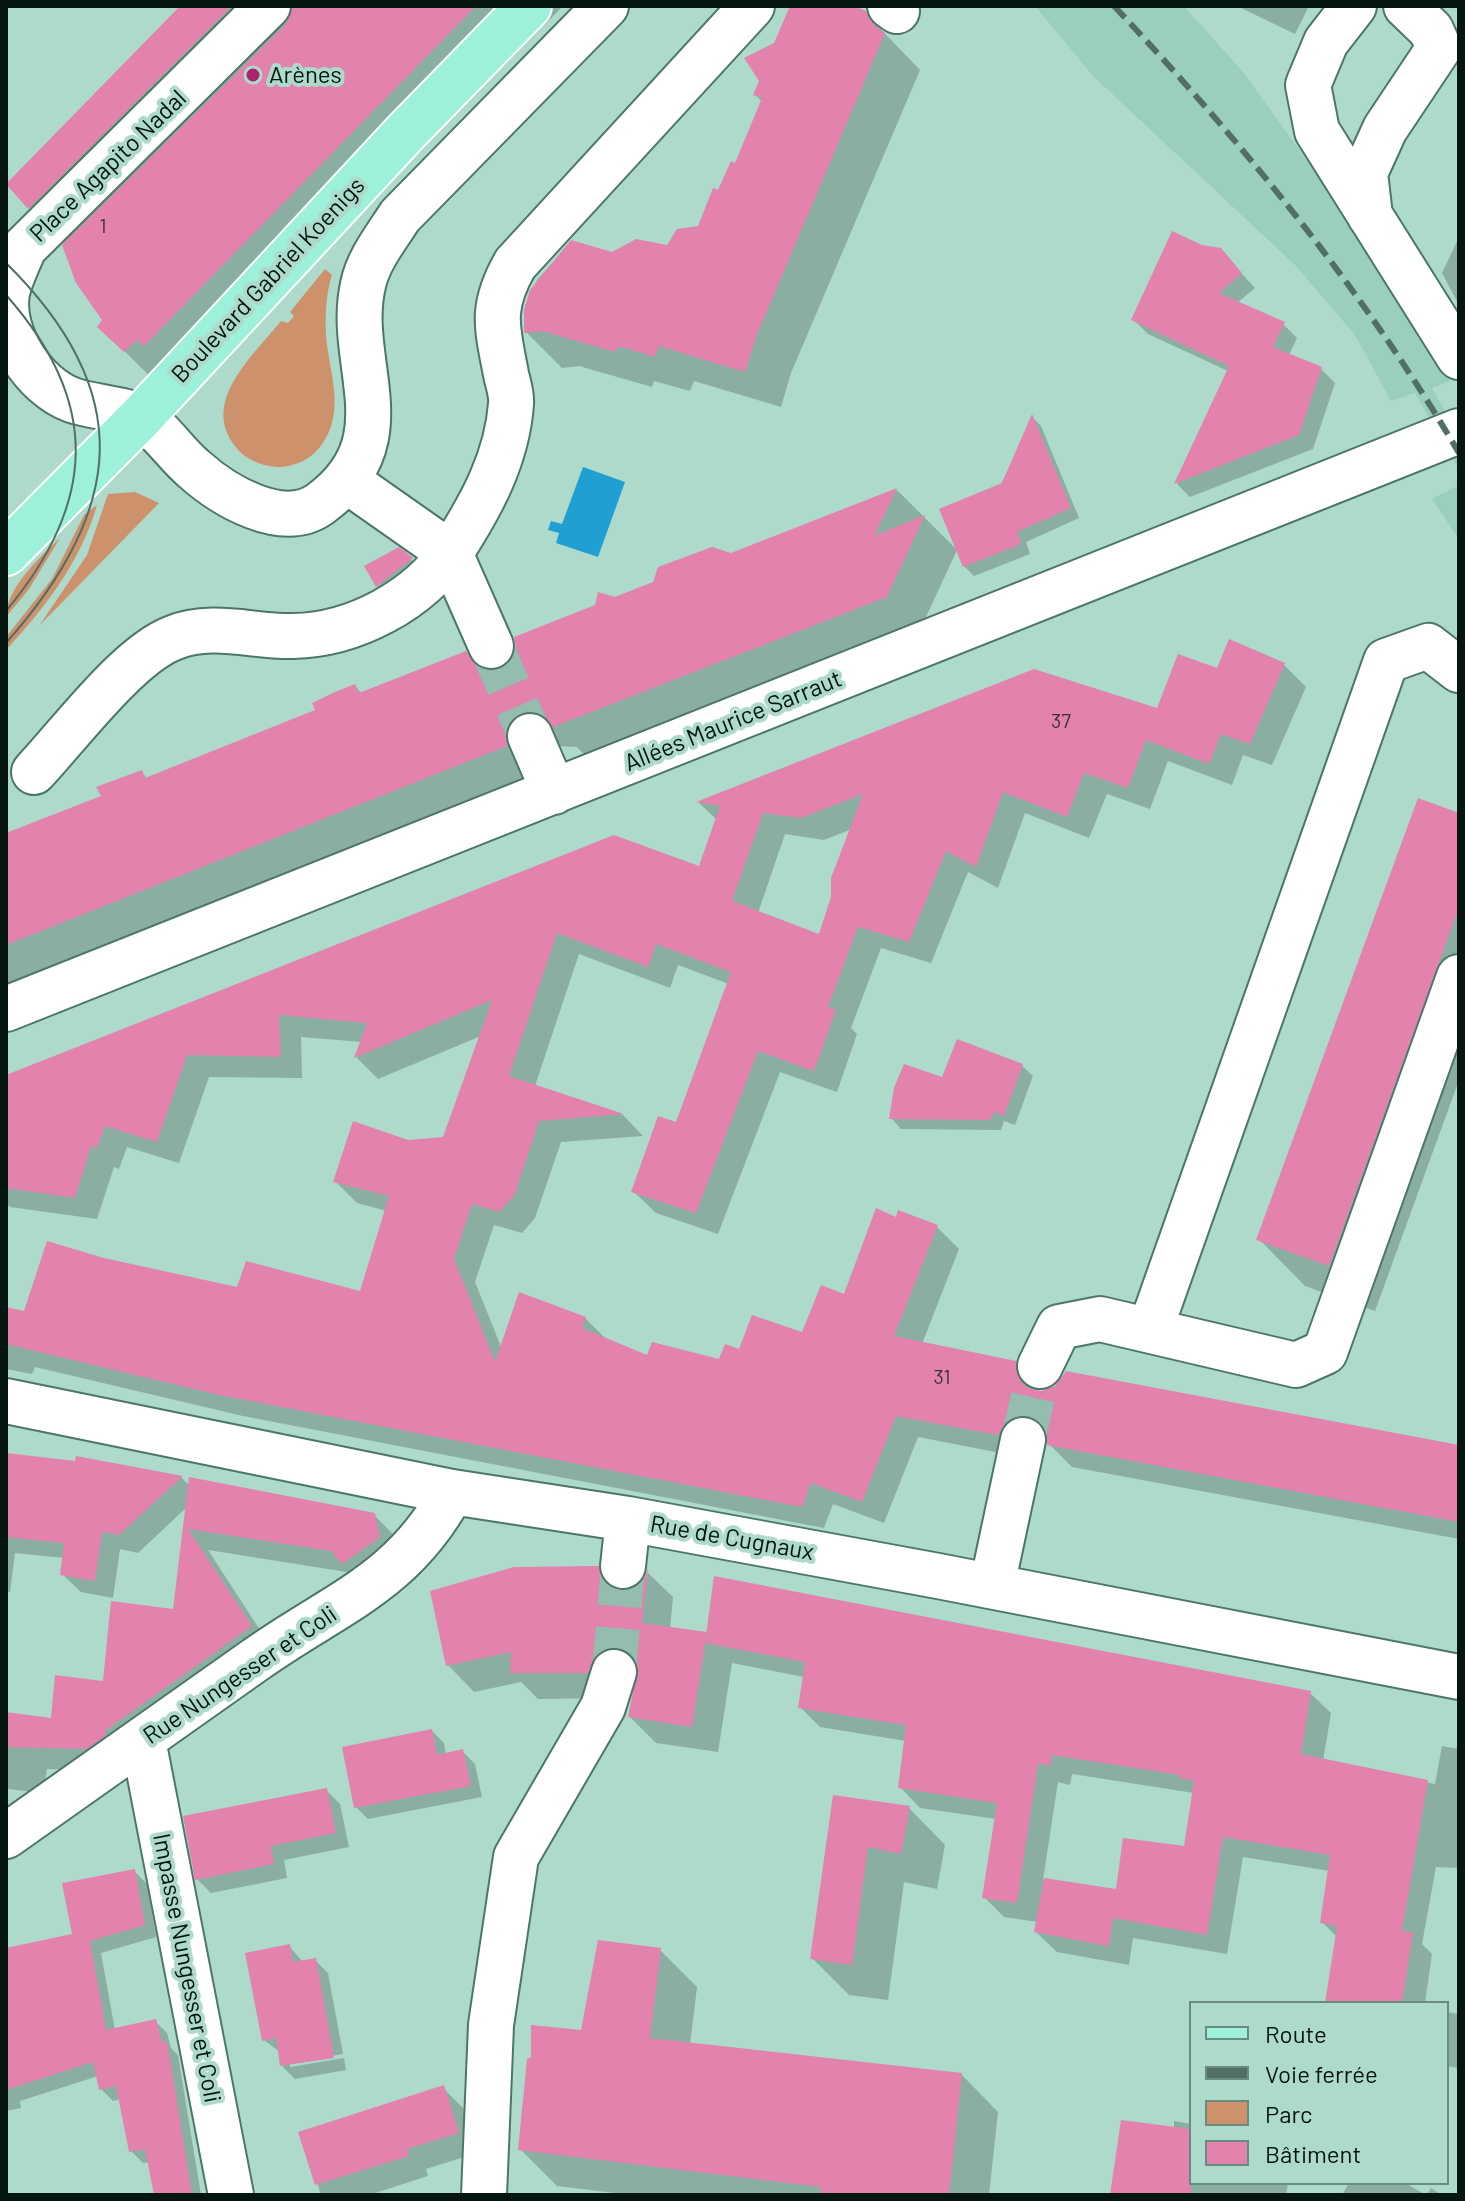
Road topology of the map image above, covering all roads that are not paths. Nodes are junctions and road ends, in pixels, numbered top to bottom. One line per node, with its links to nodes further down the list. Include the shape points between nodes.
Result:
1 (268, 6): 9 (street, Place Agapito Nadal, via 24,248 10,282 6,295 11,331 35,371 69,399)
2 (529, 6): 9 (main road, Boulevard Gabriel Koenigs)
3 (606, 6): 11 (street, via 400,216 374,256 363,284 359,320 371,401 363,447)
4 (752, 6): 13 (street, via 515,264 499,293 495,318 512,400 505,445 482,502)
5 (1354, 6): 7 (street, via 1326,42 1308,85 1317,131)
6 (1406, 6): 7 (street, via 1431,30 1439,48 1385,129 1365,173)
7 (1370, 216): 8 (street)
8 (1459, 357)
9 (141, 417): 11 (street, via 193,469 243,503 286,514 317,506); 12 (main road, Boulevard Gabriel Koenigs)
10 (1459, 431): 18 (street, Allées Maurice Sarraut)
11 (346, 480): 13 (street)
12 (6, 553)
13 (450, 553): 14 (street); 17 (street, via 409,596 341,628 295,636 203,630 171,638 141,657)
14 (491, 646)
15 (1459, 670): 21 (street, via 1428,646 1386,661)
16 (530, 736): 18 (street)
17 (34, 772)
18 (554, 792): 20 (street, Allées Maurice Sarraut)
19 (1459, 977): 21 (street, via 1325,1352 1296,1365)
20 (6, 1009)
21 (1150, 1330): 22 (street, via 1100,1319 1059,1327)
22 (1040, 1366)
23 (6, 1401): 25 (street, Rue de Cugnaux)
24 (1023, 1440): 28 (street)
25 (452, 1492): 26 (street, Rue de Cugnaux); 31 (street, Rue Nungesser et Coli, via 403,1561 370,1589 260,1657)
26 (628, 1519): 27 (street); 28 (street, Rue de Cugnaux)
27 (623, 1566)
28 (992, 1586): 30 (street, Rue de Cugnaux)
29 (614, 1672): 34 (street, via 603,1707 516,1857 491,2025)
30 (1459, 1677)
31 (143, 1740): 32 (street, Rue Nungesser et Coli); 33 (street, Impasse Nungesser et Coli)
32 (6, 1836)
33 (231, 2195)
34 (484, 2195)

